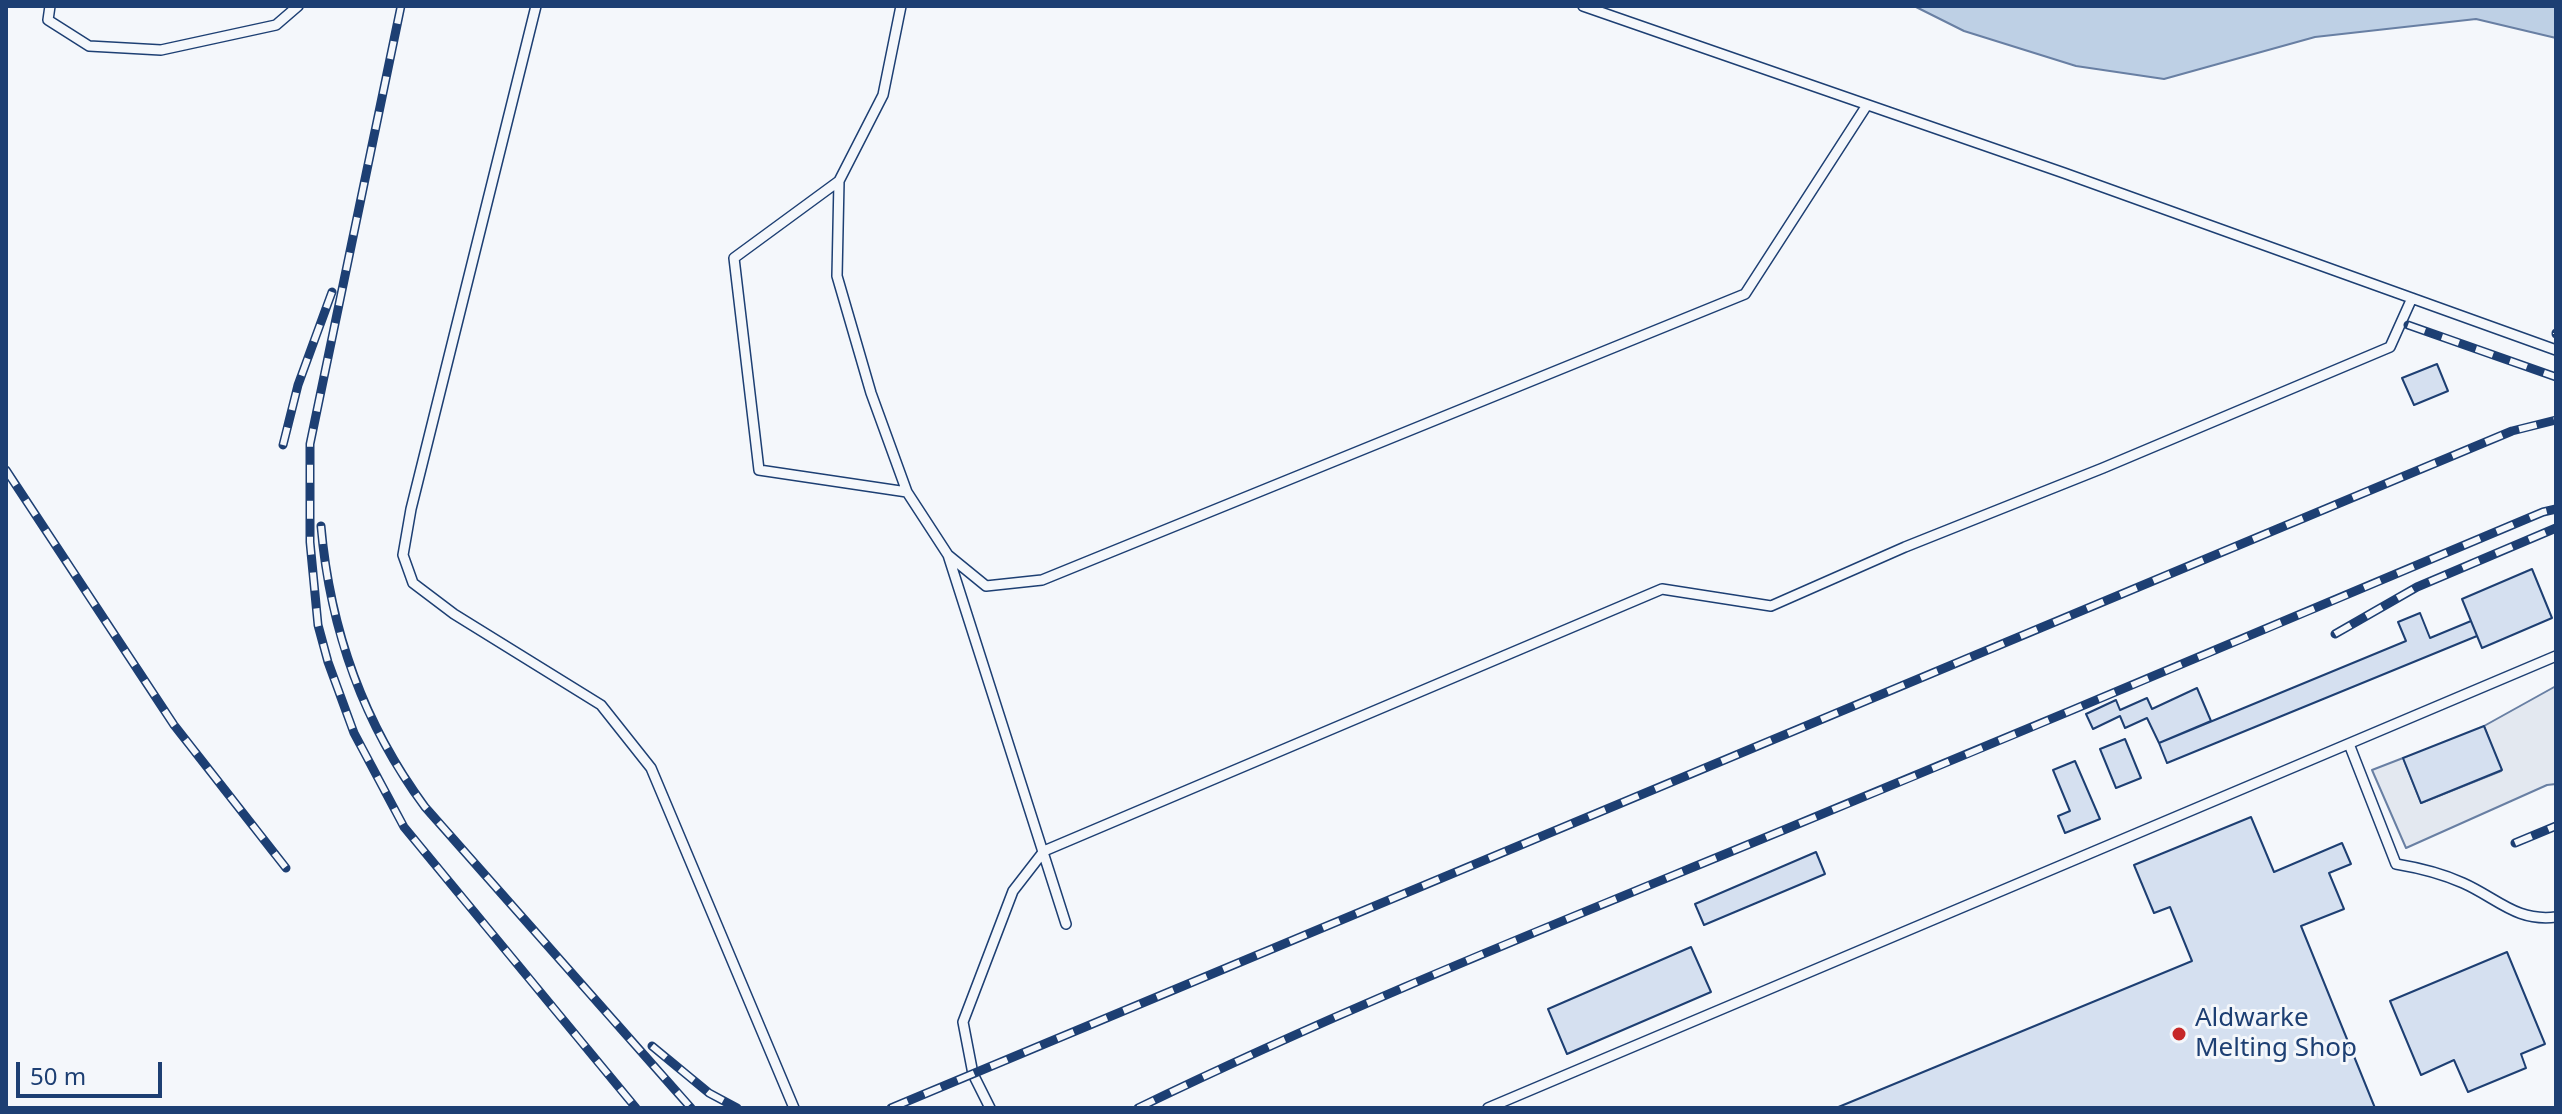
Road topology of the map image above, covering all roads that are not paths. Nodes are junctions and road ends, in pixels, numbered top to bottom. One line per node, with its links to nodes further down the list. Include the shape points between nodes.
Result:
1 (50, 6): 2 (lane, via 48,20 89,46 161,50 276,25)
2 (298, 6)
3 (536, 6): 17 (lane, via 403,555 413,583 601,705 651,768)
4 (901, 6): 7 (lane, via 883,95)
5 (1583, 6): 6 (lane)
6 (1867, 105): 8 (lane); 11 (lane, via 1745,294 1042,580 986,586)
7 (839, 181): 10 (lane, via 837,276); 10 (lane, via 734,258 759,470)
8 (2412, 298): 9 (lane); 14 (lane, via 2390,347 1771,606 1662,589)
9 (2556, 350)
10 (907, 492): 11 (lane)
11 (948, 555): 14 (lane)
12 (2556, 656): 13 (lane)
13 (2349, 744): 15 (lane, via 2396,864 2434,870 2516,913); 19 (lane)
14 (1044, 851): 16 (lane); 18 (lane, via 1013,891 963,1022 973,1074)
15 (2556, 917)
16 (1066, 924)
17 (794, 1108)
18 (990, 1108)
19 (1488, 1108)

